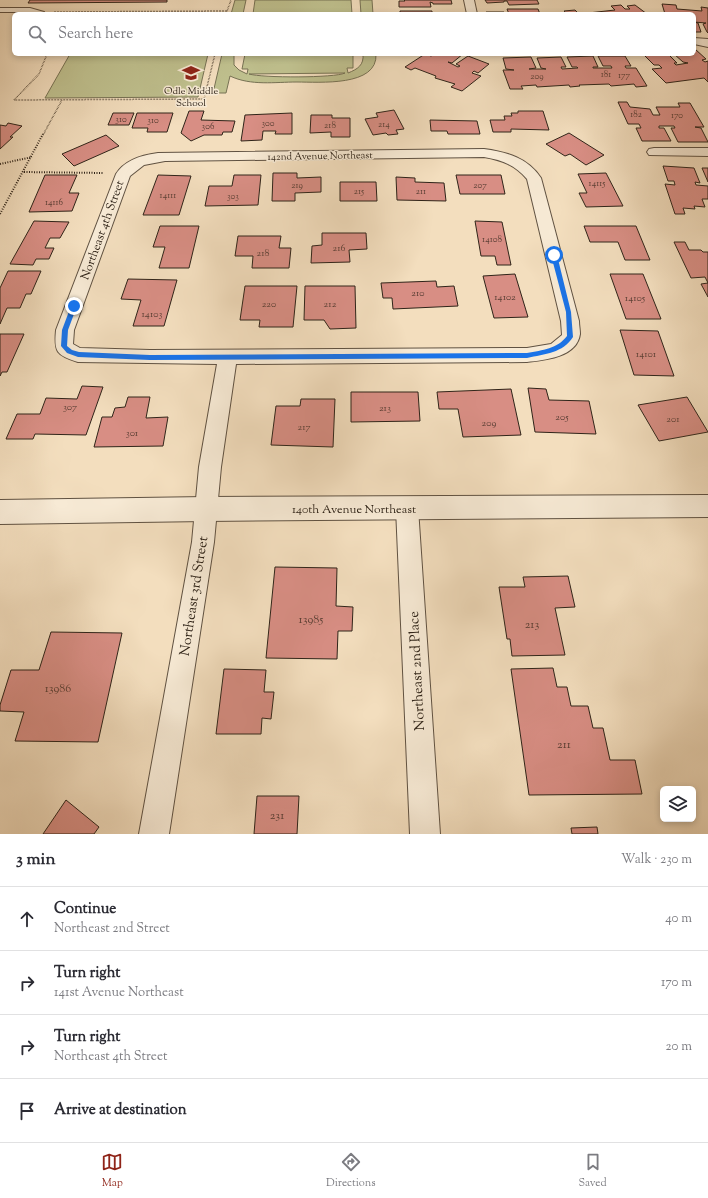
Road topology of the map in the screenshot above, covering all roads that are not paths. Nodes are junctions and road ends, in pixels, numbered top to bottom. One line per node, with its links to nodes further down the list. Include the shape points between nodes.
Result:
1 (469, 0): 4 (street)
2 (0, 10): 3 (lane, via 10,7)
3 (41, 12)
4 (472, 12)
5 (654, 152): 6 (street)
6 (708, 152)
7 (126, 171): 8 (street, Northeast 4th Street, via 65,330 64,346 78,355); 8 (street, 142nd Avenue Northeast, via 140,160 161,157 484,153 506,156 534,178 570,321 570,337 564,345 555,350 527,355)
8 (228, 357): 11 (street, Northeast 3rd Street, via 210,467)
9 (708, 506): 10 (street, 140th Avenue Northeast)
10 (407, 508): 11 (street, 140th Avenue Northeast); 14 (street, Northeast 2nd Place)
11 (206, 509): 12 (street, 140th Avenue Northeast); 13 (street, Northeast 3rd Street, via 203,542)
12 (0, 513)
13 (154, 834)
14 (425, 834)

